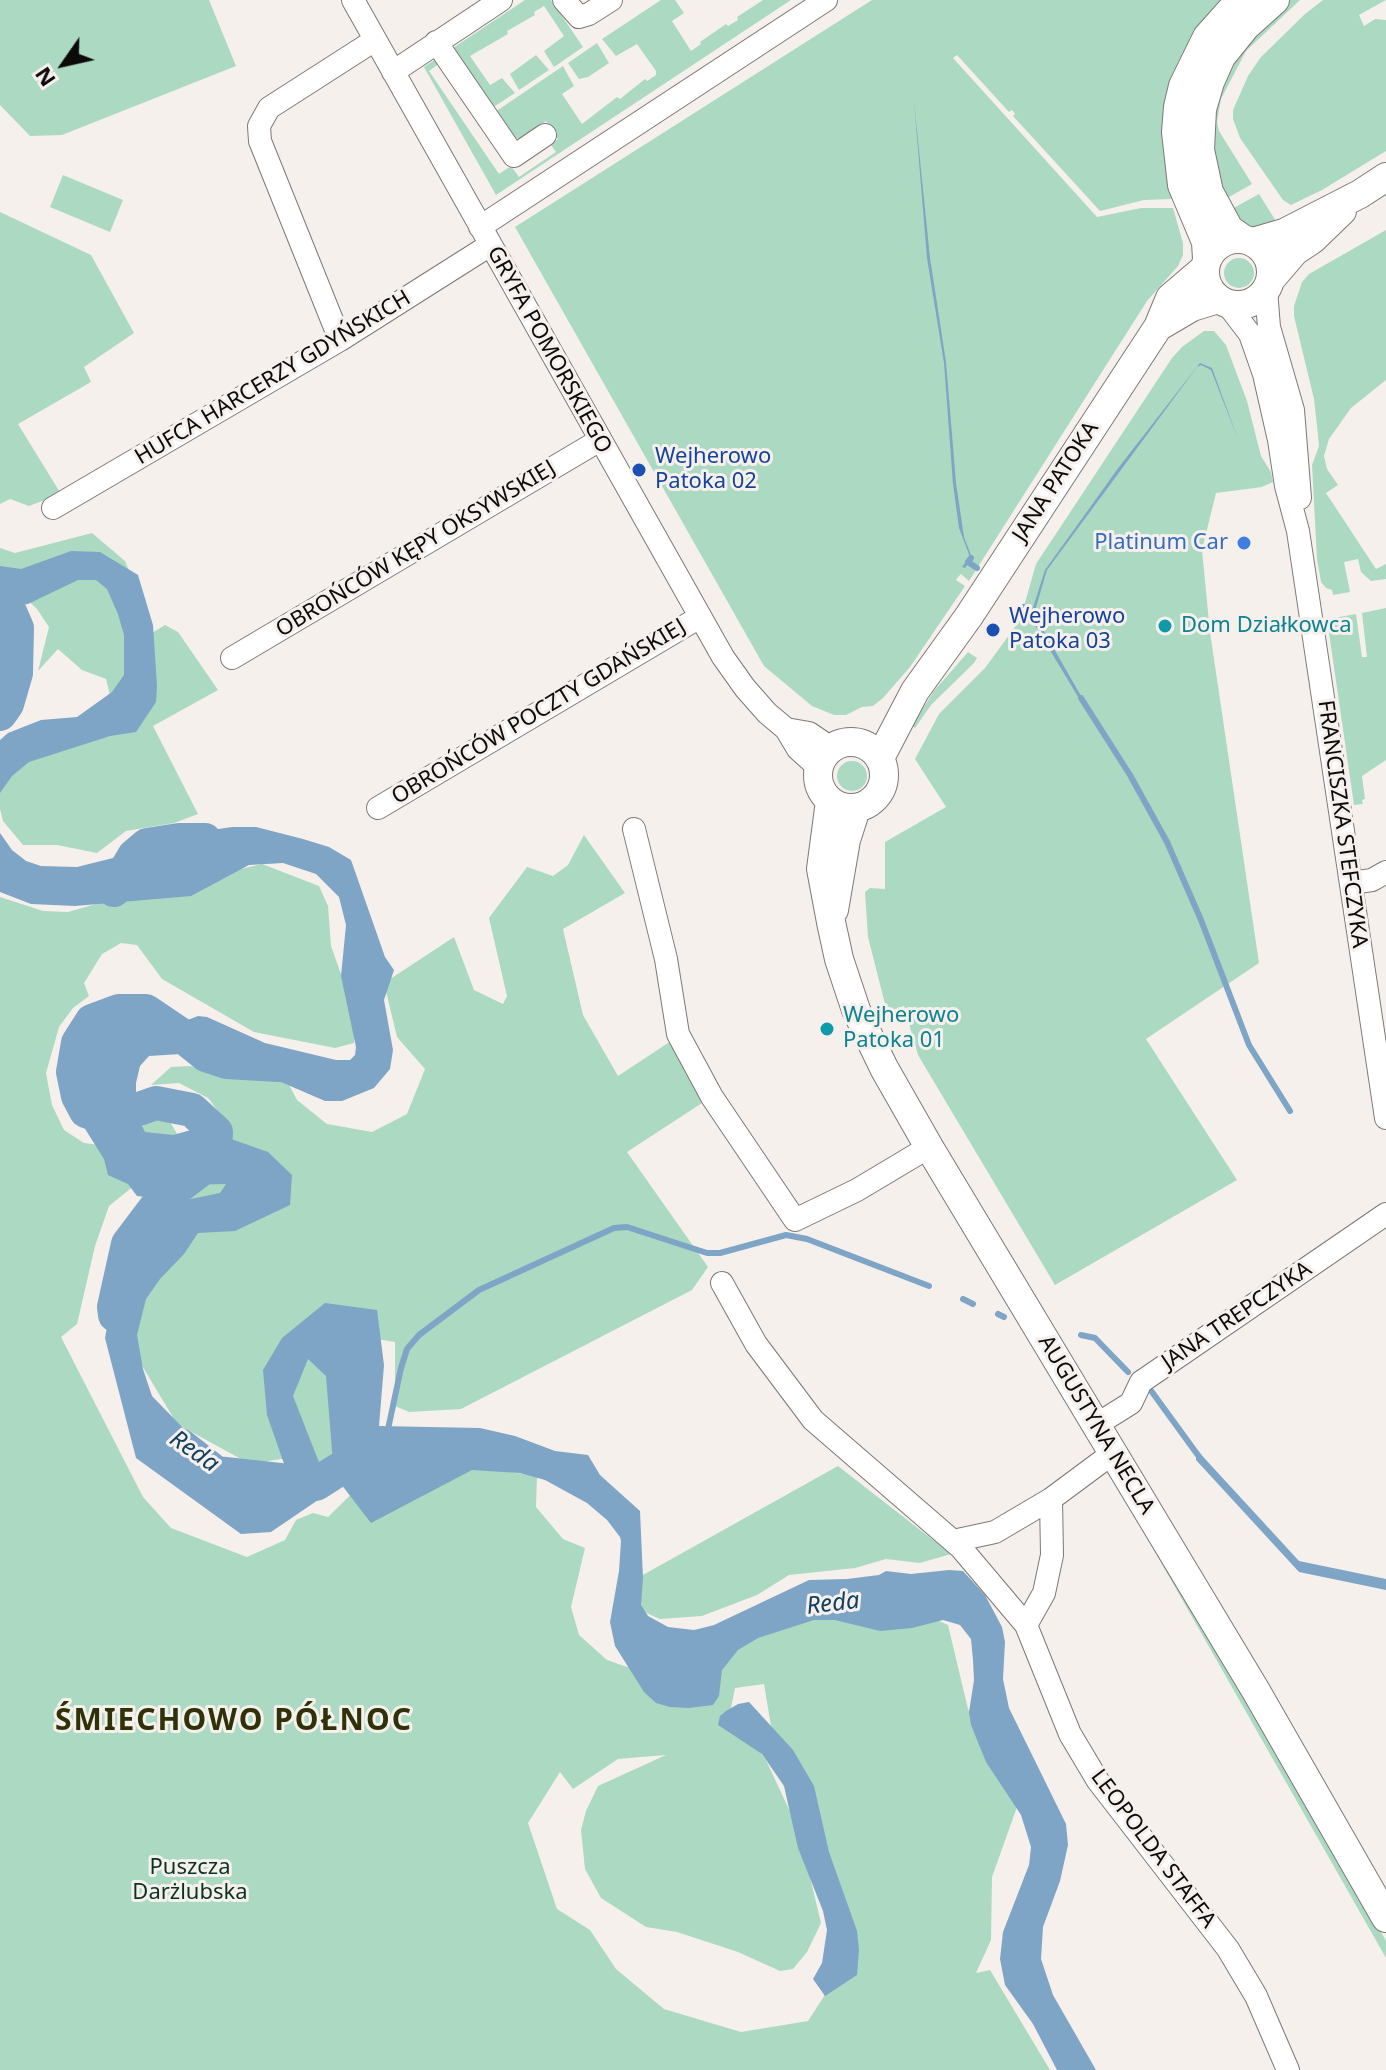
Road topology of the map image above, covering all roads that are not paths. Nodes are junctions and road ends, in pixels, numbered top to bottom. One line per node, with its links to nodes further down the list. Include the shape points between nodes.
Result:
1 (353, 0): 8 (street, GRYFA POMORSKIEGO)
2 (501, 0): 9 (street)
3 (564, 0): 4 (street, via 575,15 584,17)
4 (611, 0)
5 (826, 0): 14 (street, HUFCA HARCERZY GDYŃSKICH)
6 (1240, 0): 16 (main road, via 1207,37 1178,107 1182,185 1206,242)
7 (1275, 0): 15 (main road, via 1221,57 1202,109 1200,150 1209,192 1229,229)
8 (375, 40): 10 (street, GRYFA POMORSKIEGO); 20 (street, via 269,108 259,126 260,141)
9 (436, 42): 10 (street); 11 (street, via 514,156)
10 (393, 72): 14 (street, GRYFA POMORSKIEGO)
11 (545, 135)
12 (1386, 177): 13 (main road)
13 (1360, 194): 15 (main road, via 1284,233); 17 (main road, via 1295,251)
14 (485, 236): 20 (street, HUFCA HARCERZY GDYŃSKICH); 22 (street, GRYFA POMORSKIEGO)
15 (1248, 241): 16 (main road, via 1221,243); 17 (main road, via 1268,258)
16 (1206, 264): 18 (main road, via 1205,281); 19 (main road, via 1170,298)
17 (1268, 285): 18 (main road, via 1249,303); 21 (street, FRANCISZKA STEFCZYKA, via 1269,327 1285,374)
18 (1222, 301): 19 (main road, JANA PATOKA, via 1192,307); 21 (street, FRANCISZKA STEFCZYKA, via 1250,334)
19 (1158, 327): 26 (main road, JANA PATOKA, via 969,616)
20 (340, 340): 23 (street, HUFCA HARCERZY GDYŃSKICH)
21 (1285, 421): 32 (street, FRANCISZKA STEFCZYKA, via 1300,487 1298,531)
22 (600, 440): 24 (street, GRYFA POMORSKIEGO); 25 (street, OBROŃCÓW KĘPY OKSYWSKIEJ)
23 (53, 508)
24 (700, 617): 27 (street, GRYFA POMORSKIEGO, via 745,688 786,729 809,733); 29 (street, OBROŃCÓW POCZTY GDAŃSKIEJ)
25 (232, 658)
26 (871, 751): 27 (main road, via 845,742); 28 (main road, via 884,771 878,796 868,804)
27 (824, 758): 28 (main road, via 817,780 821,792)
28 (843, 805): 34 (main road, AUGUSTYNA NECLA, via 846,840 831,922 839,959 856,1010)
29 (378, 808)
30 (634, 829): 34 (street, via 666,959 678,1034 712,1097 795,1220)
31 (1386, 872): 32 (street)
32 (1351, 883): 33 (street, FRANCISZKA STEFCZYKA)
33 (1386, 1118)
34 (929, 1147): 37 (main road, AUGUSTYNA NECLA)
35 (1386, 1214): 37 (street, JANA TREPCZYKA, via 1141,1382 1131,1403)
36 (722, 1283): 40 (street, LEOPOLDA STAFFA, via 756,1344 813,1420)
37 (1096, 1425): 38 (main road, AUGUSTYNA NECLA)
38 (1113, 1453): 39 (street); 42 (main road, AUGUSTYNA NECLA)
39 (1051, 1499): 40 (street, via 995,1532); 41 (street, via 1052,1555 1044,1593)
40 (953, 1541): 41 (street, LEOPOLDA STAFFA)
41 (1026, 1625): 43 (street, LEOPOLDA STAFFA, via 1070,1734 1098,1781 1228,1949 1256,1996)
42 (1386, 1918)
43 (1288, 2070)

